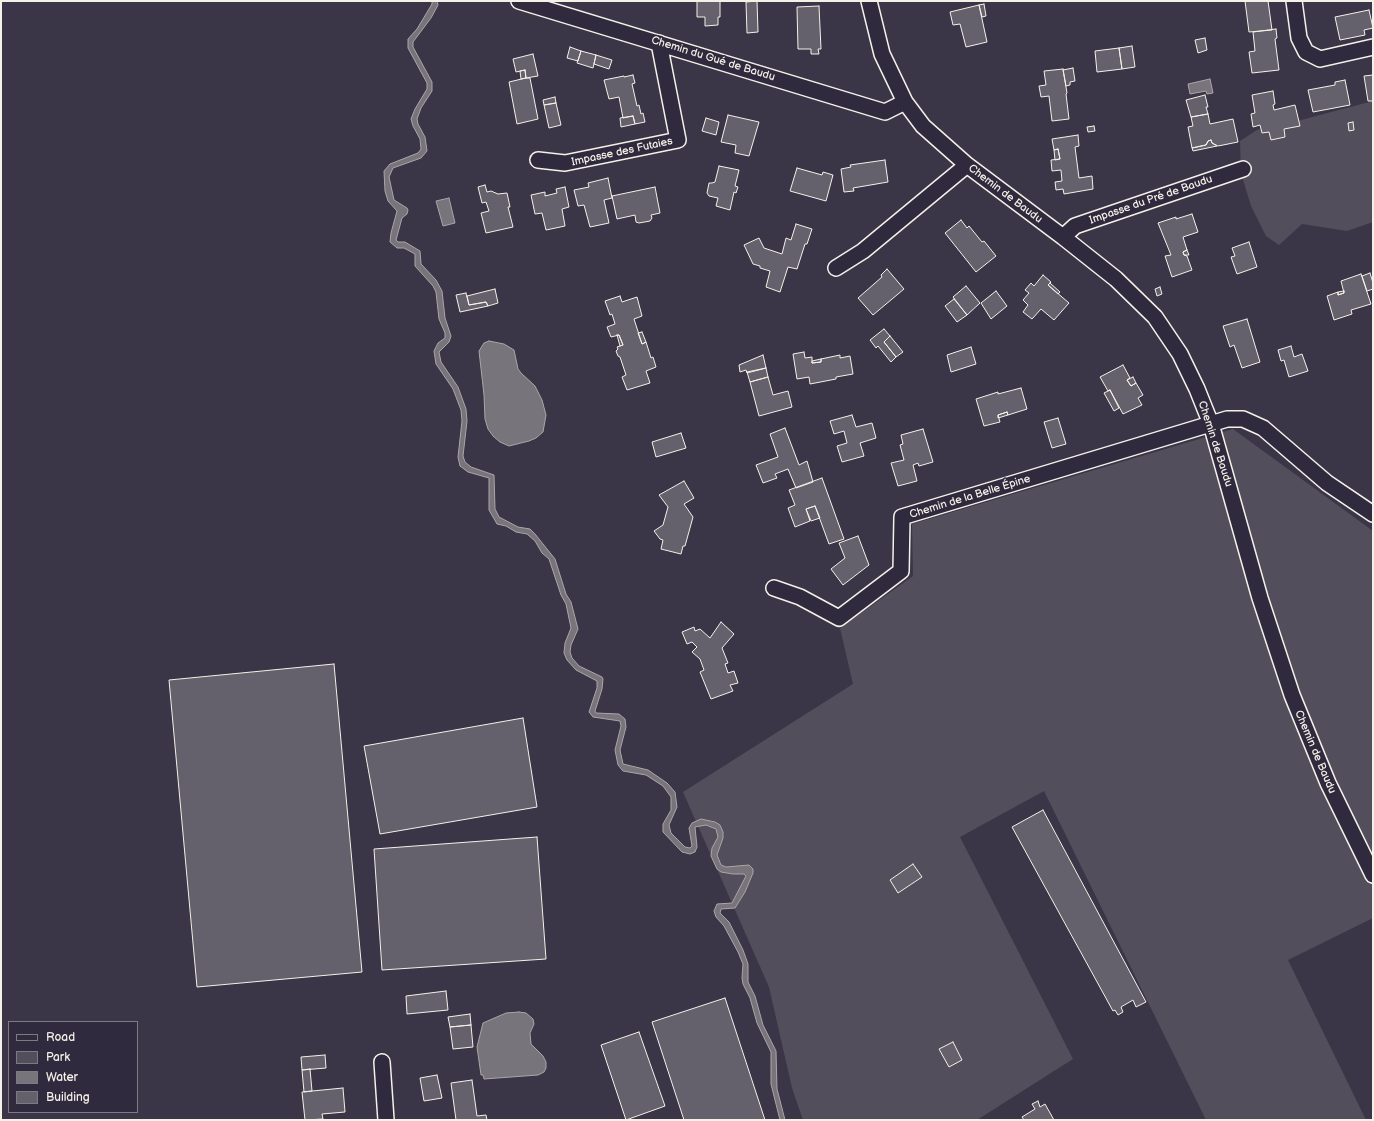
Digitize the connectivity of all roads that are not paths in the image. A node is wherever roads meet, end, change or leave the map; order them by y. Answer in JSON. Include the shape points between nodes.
{"nodes":[{"id":1,"x":519,"y":1,"type":"edge"},
{"id":2,"x":869,"y":1,"type":"edge"},
{"id":3,"x":1294,"y":1,"type":"edge"},
{"id":4,"x":659,"y":43,"type":"junction"},
{"id":5,"x":1373,"y":47,"type":"edge"},
{"id":6,"x":906,"y":102,"type":"junction"},
{"id":7,"x":538,"y":160,"type":"dead end"},
{"id":8,"x":967,"y":165,"type":"junction"},
{"id":9,"x":1243,"y":169,"type":"dead end"},
{"id":10,"x":1063,"y":237,"type":"junction"},
{"id":11,"x":836,"y":268,"type":"dead end"},
{"id":12,"x":1211,"y":424,"type":"junction"},
{"id":13,"x":1373,"y":514,"type":"edge"},
{"id":14,"x":774,"y":588,"type":"dead end"},
{"id":15,"x":1373,"y":875,"type":"edge"},
{"id":16,"x":382,"y":1062,"type":"dead end"},
{"id":17,"x":386,"y":1120,"type":"edge"}],
"edges":[{"from":1,"to":4,"type":"street","name":"Chemin du Gué de Baudu"},
{"from":2,"to":6,"type":"street","name":"Chemin de Baudu","via":[[882,54]]},
{"from":3,"to":5,"type":"street","via":[[1299,38],[1306,52],[1320,59]]},
{"from":4,"to":6,"type":"street","name":"Chemin du Gué de Baudu","via":[[885,112]]},
{"from":4,"to":7,"type":"street","name":"Impasse des Futaies","via":[[678,140],[565,163]]},
{"from":6,"to":8,"type":"street","name":"Chemin de Baudu","via":[[923,126]]},
{"from":8,"to":10,"type":"street","name":"Chemin de Baudu"},
{"from":8,"to":11,"type":"street","via":[[864,251]]},
{"from":9,"to":10,"type":"street","name":"Impasse du Pré de Baudu","via":[[1075,226]]},
{"from":10,"to":12,"type":"street","name":"Chemin de Baudu","via":[[1116,279],[1155,317],[1180,354]]},
{"from":12,"to":13,"type":"street","via":[[1227,419],[1243,419],[1263,428],[1327,483]]},
{"from":12,"to":14,"type":"street","name":"Chemin de la Belle Épine","via":[[902,517],[901,571],[839,618],[800,597]]},
{"from":12,"to":15,"type":"street","name":"Chemin de Baudu","via":[[1260,598],[1292,695],[1328,783]]},
{"from":16,"to":17,"type":"street"}]}
